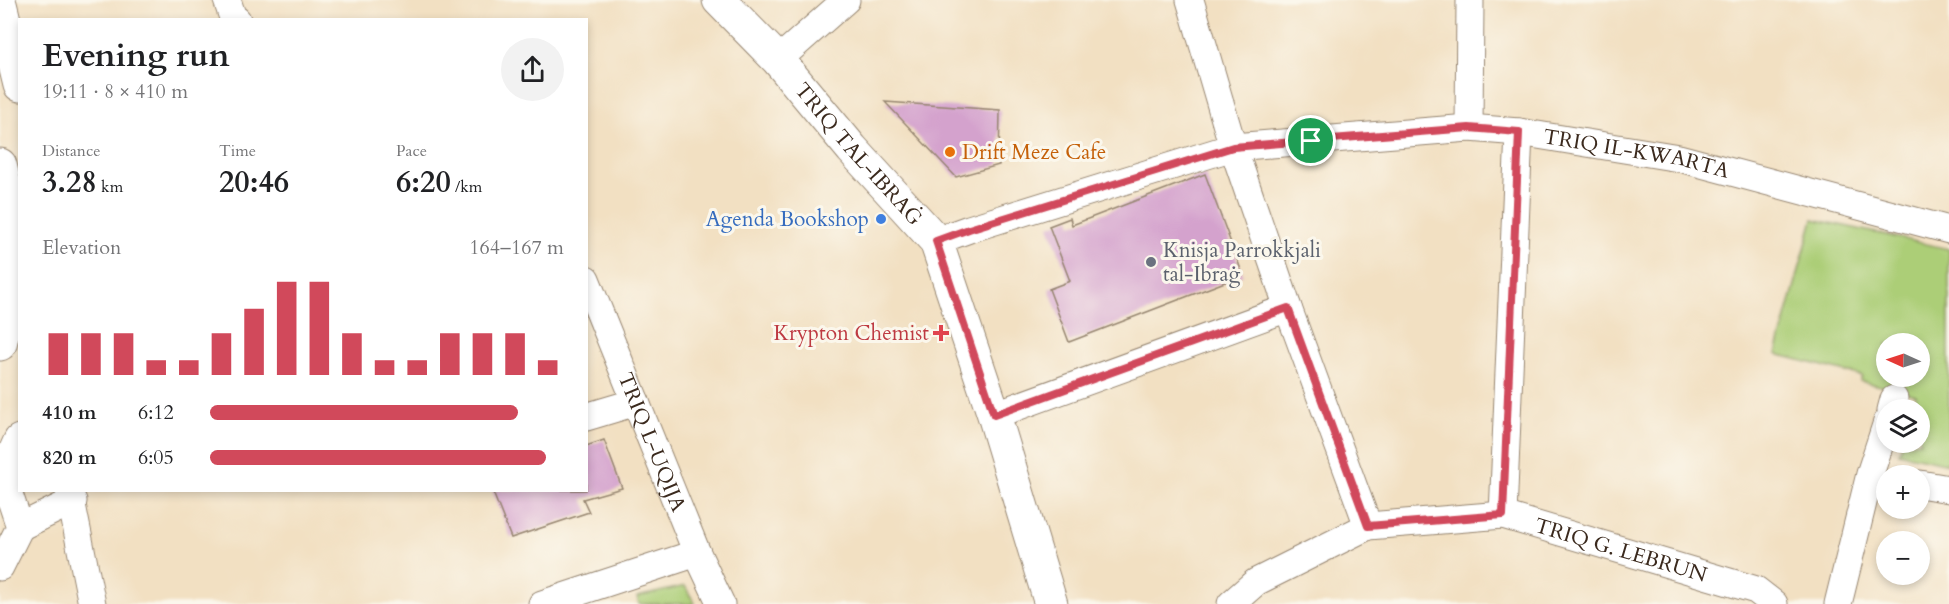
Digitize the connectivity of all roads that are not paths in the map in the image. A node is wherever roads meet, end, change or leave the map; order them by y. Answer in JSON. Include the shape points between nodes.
{"nodes":[{"id":1,"x":227,"y":0,"type":"edge"},
{"id":2,"x":719,"y":0,"type":"edge"},
{"id":3,"x":846,"y":0,"type":"edge"},
{"id":4,"x":1190,"y":0,"type":"edge"},
{"id":5,"x":1470,"y":0,"type":"edge"},
{"id":6,"x":0,"y":4,"type":"edge"},
{"id":7,"x":233,"y":18,"type":"edge"},
{"id":8,"x":778,"y":60,"type":"junction"},
{"id":9,"x":18,"y":77,"type":"edge"},
{"id":10,"x":1469,"y":128,"type":"junction"},
{"id":11,"x":1519,"y":132,"type":"junction"},
{"id":12,"x":1233,"y":147,"type":"junction"},
{"id":13,"x":0,"y":165,"type":"edge"},
{"id":14,"x":1949,"y":230,"type":"edge"},
{"id":15,"x":936,"y":241,"type":"junction"},
{"id":16,"x":588,"y":284,"type":"edge"},
{"id":17,"x":1288,"y":308,"type":"junction"},
{"id":18,"x":0,"y":344,"type":"edge"},
{"id":19,"x":636,"y":402,"type":"junction"},
{"id":20,"x":994,"y":415,"type":"junction"},
{"id":21,"x":588,"y":416,"type":"edge"},
{"id":22,"x":18,"y":446,"type":"edge"},
{"id":23,"x":2,"y":483,"type":"edge"},
{"id":24,"x":1876,"y":485,"type":"edge"},
{"id":25,"x":1930,"y":486,"type":"edge"},
{"id":26,"x":1949,"y":489,"type":"edge"},
{"id":27,"x":71,"y":496,"type":"edge"},
{"id":28,"x":1503,"y":515,"type":"junction"},
{"id":29,"x":1368,"y":526,"type":"junction"},
{"id":30,"x":20,"y":527,"type":"junction"},
{"id":31,"x":697,"y":553,"type":"junction"},
{"id":32,"x":0,"y":567,"type":"edge"},
{"id":33,"x":92,"y":604,"type":"edge"},
{"id":34,"x":542,"y":604,"type":"edge"},
{"id":35,"x":721,"y":604,"type":"edge"},
{"id":36,"x":1051,"y":604,"type":"edge"},
{"id":37,"x":1231,"y":604,"type":"edge"},
{"id":38,"x":1774,"y":604,"type":"edge"},
{"id":39,"x":1838,"y":604,"type":"edge"}],
"edges":[{"from":1,"to":7,"type":"street"},
{"from":2,"to":8,"type":"main road","name":"TRIQ TAL-IBRAĠ"},
{"from":3,"to":8,"type":"street"},
{"from":4,"to":12,"type":"street"},
{"from":5,"to":10,"type":"street"},
{"from":6,"to":9,"type":"main road"},
{"from":8,"to":15,"type":"main road","name":"TRIQ TAL-IBRAĠ","via":[[852,150]]},
{"from":10,"to":11,"type":"street","name":"TRIQ IL-KWARTA"},
{"from":10,"to":12,"type":"street","name":"TRIQ IL-KWARTA"},
{"from":11,"to":14,"type":"street","name":"TRIQ IL-KWARTA","via":[[1679,158]]},
{"from":11,"to":28,"type":"street"},
{"from":12,"to":15,"type":"street","name":"TRIQ IL-KWARTA"},
{"from":12,"to":17,"type":"street"},
{"from":13,"to":18,"type":"main road","via":[[6,190],[10,301]]},
{"from":15,"to":20,"type":"main road","name":"TRIQ TAL-IBRAĠ"},
{"from":16,"to":19,"type":"street","name":"TRIQ L-UQIJA"},
{"from":17,"to":20,"type":"street"},
{"from":17,"to":29,"type":"street"},
{"from":19,"to":21,"type":"street"},
{"from":19,"to":31,"type":"street","name":"TRIQ L-UQIJA"},
{"from":20,"to":36,"type":"main road","name":"TRIQ TAL-IBRAĠ"},
{"from":22,"to":23,"type":"main road"},
{"from":23,"to":30,"type":"street"},
{"from":24,"to":39,"type":"street"},
{"from":25,"to":26,"type":"street"},
{"from":27,"to":30,"type":"street"},
{"from":27,"to":33,"type":"street"},
{"from":28,"to":29,"type":"street","name":"TRIQ G. LEBRUN"},
{"from":28,"to":38,"type":"street","name":"TRIQ G. LEBRUN","via":[[1756,590]]},
{"from":29,"to":37,"type":"street","name":"TRIQ G. LEBRUN","via":[[1256,582]]},
{"from":30,"to":32,"type":"street"},
{"from":31,"to":34,"type":"street"},
{"from":31,"to":35,"type":"street","name":"TRIQ L-UQIJA"}]}
